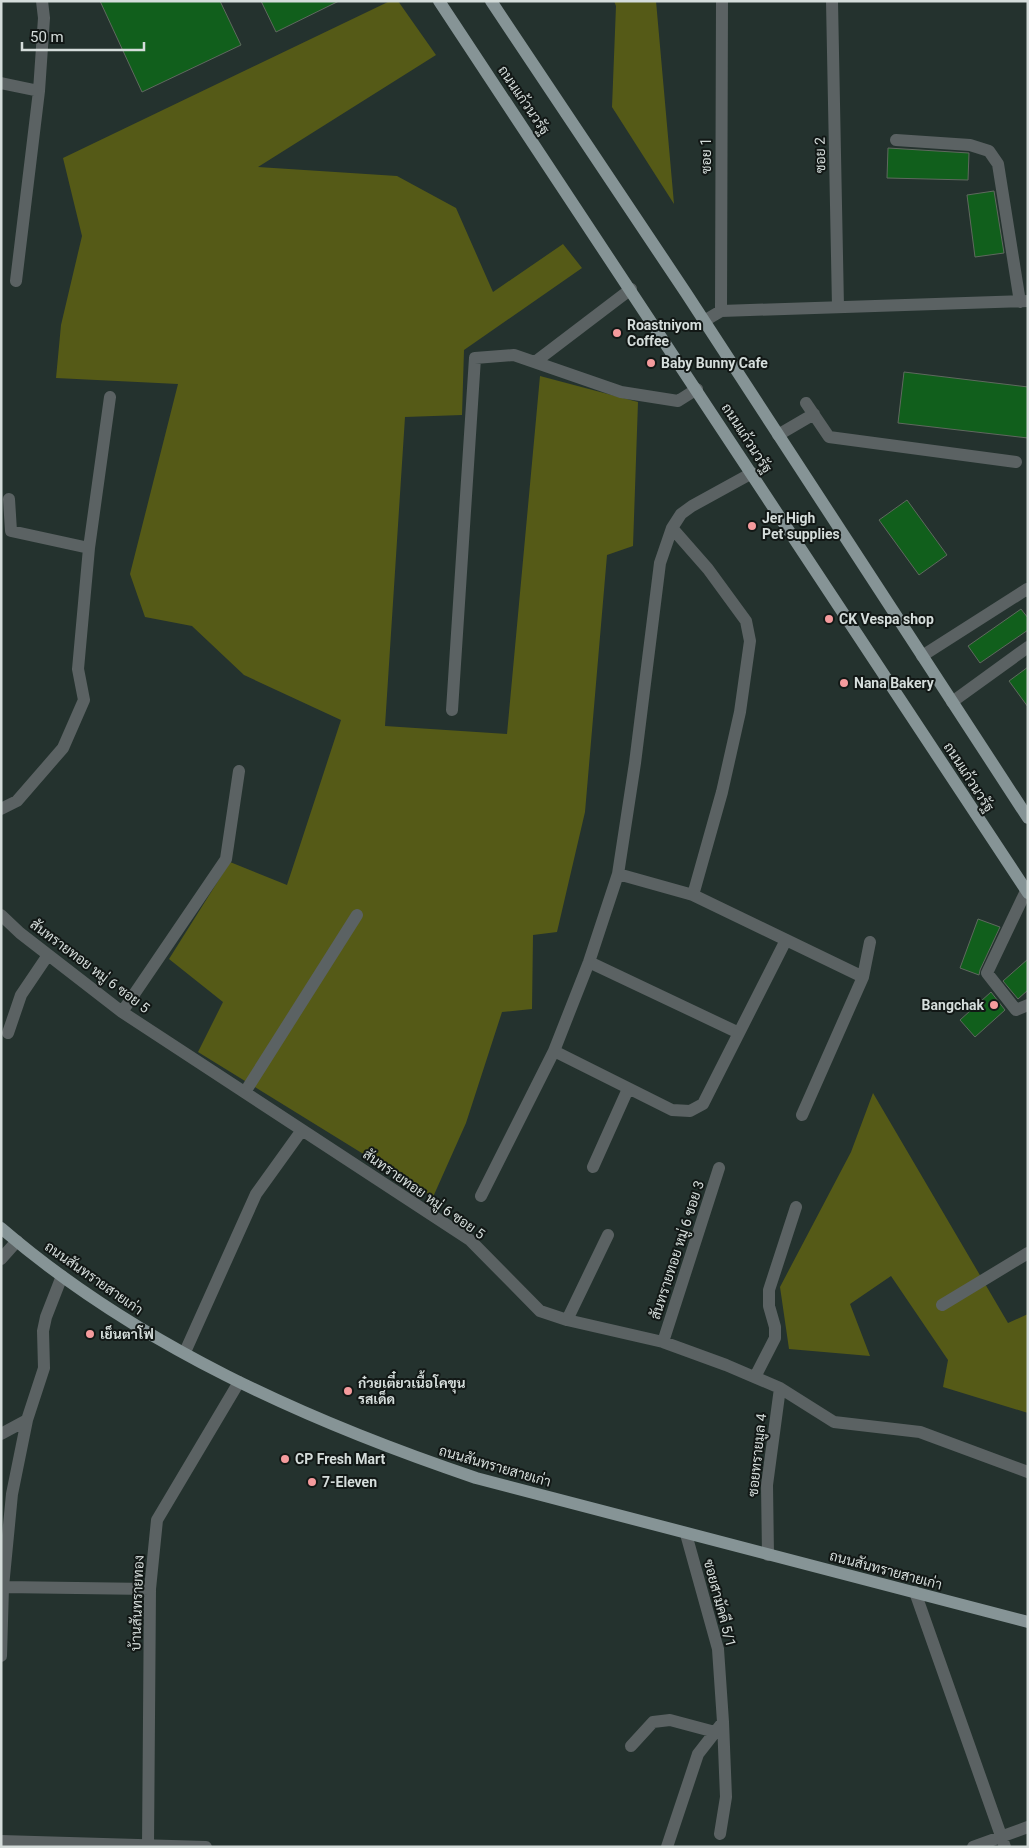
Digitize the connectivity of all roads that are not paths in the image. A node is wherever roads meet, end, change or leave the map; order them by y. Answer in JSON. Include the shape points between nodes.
{"nodes":[{"id":1,"x":42,"y":1,"type":"edge"},
{"id":2,"x":439,"y":1,"type":"edge"},
{"id":3,"x":491,"y":1,"type":"edge"},
{"id":4,"x":722,"y":1,"type":"edge"},
{"id":5,"x":832,"y":1,"type":"edge"},
{"id":6,"x":1,"y":82,"type":"edge"},
{"id":7,"x":39,"y":91,"type":"junction"},
{"id":8,"x":896,"y":140,"type":"dead end"},
{"id":9,"x":16,"y":281,"type":"dead end"},
{"id":10,"x":632,"y":289,"type":"junction"},
{"id":11,"x":1024,"y":301,"type":"edge"},
{"id":12,"x":838,"y":308,"type":"junction"},
{"id":13,"x":721,"y":311,"type":"junction"},
{"id":14,"x":704,"y":321,"type":"junction"},
{"id":15,"x":535,"y":362,"type":"junction"},
{"id":16,"x":697,"y":389,"type":"junction"},
{"id":17,"x":110,"y":398,"type":"dead end"},
{"id":18,"x":806,"y":403,"type":"dead end"},
{"id":19,"x":814,"y":414,"type":"junction"},
{"id":20,"x":778,"y":434,"type":"junction"},
{"id":21,"x":1016,"y":462,"type":"dead end"},
{"id":22,"x":752,"y":473,"type":"junction"},
{"id":23,"x":9,"y":499,"type":"dead end"},
{"id":24,"x":672,"y":528,"type":"junction"},
{"id":25,"x":89,"y":548,"type":"junction"},
{"id":26,"x":1028,"y":591,"type":"edge"},
{"id":27,"x":1028,"y":647,"type":"edge"},
{"id":28,"x":922,"y":656,"type":"junction"},
{"id":29,"x":952,"y":702,"type":"junction"},
{"id":30,"x":452,"y":710,"type":"dead end"},
{"id":31,"x":239,"y":771,"type":"dead end"},
{"id":32,"x":1,"y":809,"type":"edge"},
{"id":33,"x":1028,"y":818,"type":"edge"},
{"id":34,"x":618,"y":874,"type":"junction"},
{"id":35,"x":1027,"y":892,"type":"edge"},
{"id":36,"x":694,"y":895,"type":"junction"},
{"id":37,"x":1,"y":915,"type":"edge"},
{"id":38,"x":357,"y":915,"type":"dead end"},
{"id":39,"x":786,"y":940,"type":"junction"},
{"id":40,"x":870,"y":942,"type":"dead end"},
{"id":41,"x":48,"y":955,"type":"junction"},
{"id":42,"x":589,"y":962,"type":"junction"},
{"id":43,"x":863,"y":977,"type":"junction"},
{"id":44,"x":1028,"y":1006,"type":"edge"},
{"id":45,"x":122,"y":1012,"type":"junction"},
{"id":46,"x":8,"y":1033,"type":"dead end"},
{"id":47,"x":739,"y":1033,"type":"junction"},
{"id":48,"x":554,"y":1051,"type":"junction"},
{"id":49,"x":628,"y":1089,"type":"junction"},
{"id":50,"x":245,"y":1092,"type":"junction"},
{"id":51,"x":802,"y":1115,"type":"dead end"},
{"id":52,"x":302,"y":1130,"type":"junction"},
{"id":53,"x":593,"y":1167,"type":"dead end"},
{"id":54,"x":719,"y":1168,"type":"dead end"},
{"id":55,"x":481,"y":1196,"type":"dead end"},
{"id":56,"x":796,"y":1206,"type":"dead end"},
{"id":57,"x":1,"y":1228,"type":"edge"},
{"id":58,"x":608,"y":1236,"type":"dead end"},
{"id":59,"x":17,"y":1241,"type":"junction"},
{"id":60,"x":1028,"y":1253,"type":"edge"},
{"id":61,"x":1,"y":1258,"type":"edge"},
{"id":62,"x":62,"y":1276,"type":"junction"},
{"id":63,"x":942,"y":1305,"type":"dead end"},
{"id":64,"x":567,"y":1320,"type":"junction"},
{"id":65,"x":663,"y":1342,"type":"junction"},
{"id":66,"x":185,"y":1352,"type":"junction"},
{"id":67,"x":755,"y":1377,"type":"junction"},
{"id":68,"x":239,"y":1382,"type":"junction"},
{"id":69,"x":780,"y":1388,"type":"junction"},
{"id":70,"x":26,"y":1420,"type":"junction"},
{"id":71,"x":1,"y":1434,"type":"edge"},
{"id":72,"x":1028,"y":1472,"type":"edge"},
{"id":73,"x":686,"y":1534,"type":"junction"},
{"id":74,"x":768,"y":1554,"type":"junction"},
{"id":75,"x":3,"y":1587,"type":"junction"},
{"id":76,"x":150,"y":1589,"type":"junction"},
{"id":77,"x":915,"y":1592,"type":"junction"},
{"id":78,"x":1028,"y":1622,"type":"edge"},
{"id":79,"x":1,"y":1656,"type":"edge"},
{"id":80,"x":719,"y":1727,"type":"junction"},
{"id":81,"x":631,"y":1746,"type":"dead end"},
{"id":82,"x":1028,"y":1827,"type":"edge"},
{"id":83,"x":720,"y":1834,"type":"dead end"},
{"id":84,"x":1,"y":1841,"type":"edge"},
{"id":85,"x":1004,"y":1842,"type":"edge"},
{"id":86,"x":148,"y":1845,"type":"edge"},
{"id":87,"x":206,"y":1847,"type":"edge"},
{"id":88,"x":667,"y":1847,"type":"edge"},
{"id":89,"x":972,"y":1847,"type":"edge"}],
"edges":[{"from":1,"to":7,"type":"street","via":[[44,18]]},
{"from":2,"to":10,"type":"main road","name":"ถนนแก้วนวรัฐ"},
{"from":3,"to":14,"type":"main road","name":"ถนนแก้วนวรัฐ"},
{"from":4,"to":13,"type":"street","name":"ซอย 1"},
{"from":5,"to":12,"type":"street","name":"ซอย 2"},
{"from":6,"to":7,"type":"street"},
{"from":7,"to":9,"type":"street"},
{"from":8,"to":11,"type":"street","via":[[970,145],[989,151],[998,164]]},
{"from":10,"to":15,"type":"street"},
{"from":10,"to":16,"type":"main road","name":"ถนนแก้วนวรัฐ"},
{"from":11,"to":12,"type":"street"},
{"from":12,"to":13,"type":"street"},
{"from":13,"to":14,"type":"street"},
{"from":14,"to":20,"type":"main road","name":"ถนนแก้วนวรัฐ"},
{"from":15,"to":16,"type":"street","via":[[621,392],[678,402]]},
{"from":15,"to":30,"type":"street","via":[[514,355],[475,358]]},
{"from":16,"to":22,"type":"main road","name":"ถนนแก้วนวรัฐ"},
{"from":17,"to":25,"type":"street"},
{"from":18,"to":19,"type":"street"},
{"from":19,"to":20,"type":"street"},
{"from":19,"to":21,"type":"street","via":[[829,436]]},
{"from":20,"to":28,"type":"main road","name":"ถนนแก้วนวรัฐ"},
{"from":22,"to":24,"type":"street","via":[[692,506],[681,514]]},
{"from":22,"to":35,"type":"main road","name":"ถนนแก้วนวรัฐ"},
{"from":23,"to":25,"type":"street","via":[[11,531]]},
{"from":24,"to":34,"type":"street","via":[[660,563]]},
{"from":24,"to":36,"type":"street","via":[[708,569],[746,621],[750,641],[740,712]]},
{"from":25,"to":32,"type":"street","via":[[78,669],[84,700],[63,748],[17,801]]},
{"from":26,"to":28,"type":"street"},
{"from":27,"to":29,"type":"street"},
{"from":28,"to":29,"type":"main road","name":"ถนนแก้วนวรัฐ"},
{"from":29,"to":33,"type":"main road","name":"ถนนแก้วนวรัฐ"},
{"from":31,"to":45,"type":"street","via":[[226,858]]},
{"from":34,"to":36,"type":"street"},
{"from":34,"to":42,"type":"street"},
{"from":35,"to":44,"type":"street","via":[[987,973],[1016,1010]]},
{"from":36,"to":39,"type":"street"},
{"from":37,"to":41,"type":"street","name":"สันทรายทอย หมู่ 6 ซอย 5"},
{"from":38,"to":50,"type":"street"},
{"from":39,"to":43,"type":"street"},
{"from":39,"to":47,"type":"street"},
{"from":40,"to":43,"type":"street"},
{"from":41,"to":45,"type":"street","name":"สันทรายทอย หมู่ 6 ซอย 5"},
{"from":41,"to":46,"type":"street","via":[[21,996]]},
{"from":42,"to":47,"type":"street"},
{"from":42,"to":48,"type":"street"},
{"from":43,"to":51,"type":"street"},
{"from":45,"to":50,"type":"street","name":"สันทรายทอย หมู่ 6 ซอย 5"},
{"from":47,"to":49,"type":"street","via":[[703,1104],[690,1111],[672,1110]]},
{"from":48,"to":49,"type":"street"},
{"from":48,"to":55,"type":"street"},
{"from":49,"to":53,"type":"street"},
{"from":50,"to":52,"type":"street","name":"สันทรายทอย หมู่ 6 ซอย 5"},
{"from":52,"to":64,"type":"street","name":"สันทรายทอย หมู่ 6 ซอย 5","via":[[470,1240],[540,1311]]},
{"from":52,"to":66,"type":"street","via":[[256,1194]]},
{"from":54,"to":65,"type":"street","name":"สันทรายทอย หมู่ 6 ซอย 3"},
{"from":56,"to":67,"type":"street","via":[[769,1290],[775,1338]]},
{"from":57,"to":59,"type":"main road","name":"ถนนสันทรายสายเก่า"},
{"from":58,"to":64,"type":"street"},
{"from":59,"to":61,"type":"street"},
{"from":59,"to":62,"type":"main road","name":"ถนนสันทรายสายเก่า"},
{"from":60,"to":63,"type":"street"},
{"from":62,"to":66,"type":"main road","name":"ถนนสันทรายสายเก่า","via":[[130,1322]]},
{"from":62,"to":70,"type":"street","via":[[46,1317],[44,1368]]},
{"from":64,"to":65,"type":"street","name":"สันทรายทอย หมู่ 6 ซอย 5"},
{"from":65,"to":67,"type":"street","name":"สันทรายทอย หมู่ 6 ซอย 5"},
{"from":66,"to":68,"type":"main road","name":"ถนนสันทรายสายเก่า"},
{"from":67,"to":69,"type":"street","name":"สันทรายทอย หมู่ 6 ซอย 5"},
{"from":68,"to":73,"type":"main road","name":"ถนนสันทรายสายเก่า","via":[[419,1459],[476,1478]]},
{"from":68,"to":76,"type":"street","name":"บ้านสันทรายทอง","via":[[157,1520]]},
{"from":69,"to":72,"type":"street","name":"สันทรายทอย หมู่ 6 ซอย 5","via":[[834,1422],[920,1432]]},
{"from":69,"to":74,"type":"street","name":"ซอยทรายมูล 4","via":[[767,1485]]},
{"from":70,"to":71,"type":"street"},
{"from":70,"to":75,"type":"street","via":[[12,1494]]},
{"from":73,"to":74,"type":"main road","name":"ถนนสันทรายสายเก่า"},
{"from":73,"to":80,"type":"street","name":"ซอยสามัคคี 5/1","via":[[718,1649]]},
{"from":74,"to":77,"type":"main road","name":"ถนนสันทรายสายเก่า"},
{"from":75,"to":76,"type":"street"},
{"from":75,"to":79,"type":"street"},
{"from":76,"to":86,"type":"street","name":"บ้านสันทรายทอง"},
{"from":77,"to":78,"type":"main road","name":"ถนนสันทรายสายเก่า"},
{"from":77,"to":85,"type":"street"},
{"from":80,"to":81,"type":"street","via":[[670,1720],[653,1722]]},
{"from":80,"to":83,"type":"street","name":"ซอยสามัคคี 5/1","via":[[726,1798]]},
{"from":80,"to":88,"type":"street","via":[[698,1754]]},
{"from":82,"to":85,"type":"street"},
{"from":84,"to":86,"type":"street"},
{"from":85,"to":89,"type":"street"},
{"from":86,"to":87,"type":"street"}]}
